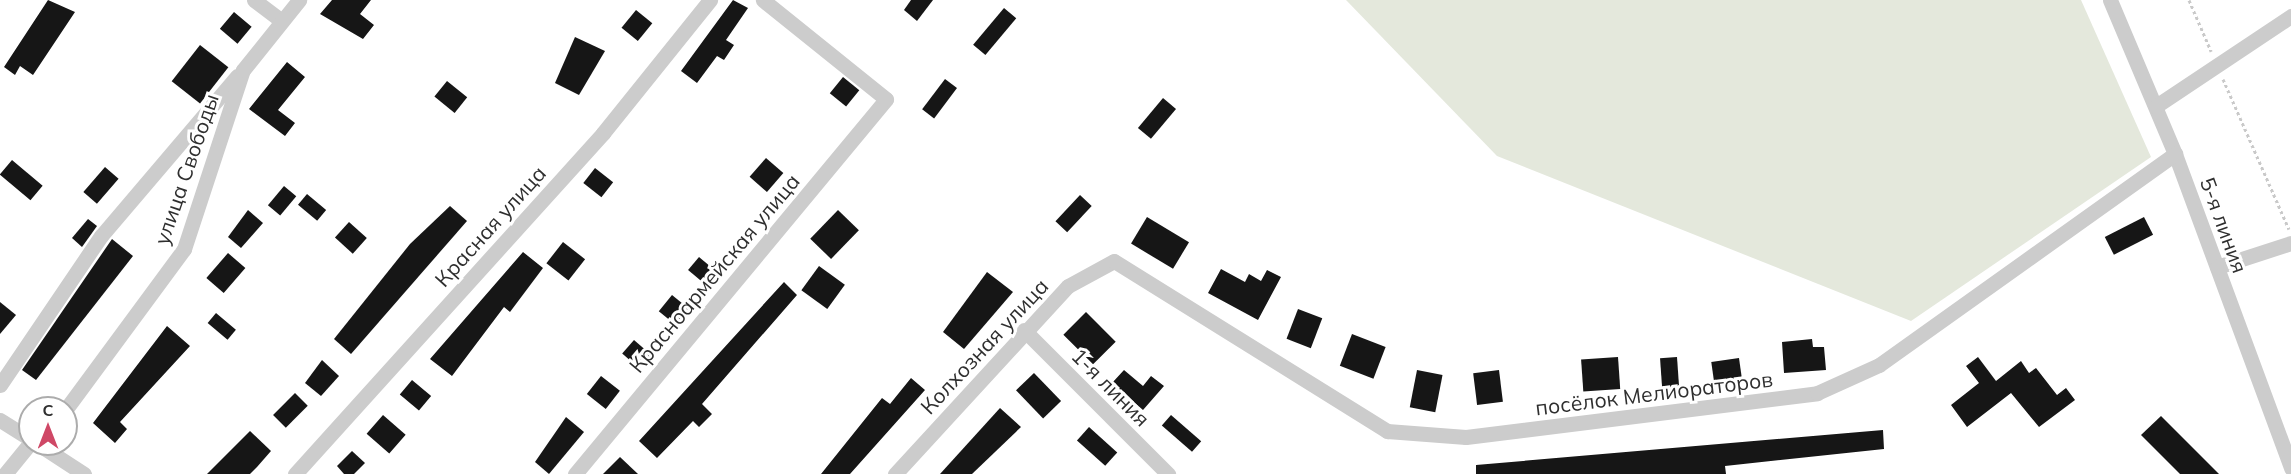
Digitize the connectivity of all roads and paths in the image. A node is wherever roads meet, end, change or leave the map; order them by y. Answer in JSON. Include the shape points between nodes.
{"nodes":[{"id":1,"x":254,"y":0,"type":"edge"},
{"id":2,"x":299,"y":0,"type":"edge"},
{"id":3,"x":710,"y":0,"type":"edge"},
{"id":4,"x":763,"y":0,"type":"edge"},
{"id":5,"x":2110,"y":0,"type":"edge"},
{"id":6,"x":2190,"y":0,"type":"edge"},
{"id":7,"x":2291,"y":16,"type":"edge"},
{"id":8,"x":281,"y":20,"type":"junction"},
{"id":9,"x":2217,"y":65,"type":"junction"},
{"id":10,"x":243,"y":70,"type":"junction"},
{"id":11,"x":2156,"y":106,"type":"junction"},
{"id":12,"x":2175,"y":154,"type":"junction"},
{"id":13,"x":2291,"y":234,"type":"edge"},
{"id":14,"x":2291,"y":243,"type":"edge"},
{"id":15,"x":1114,"y":261,"type":"joint"},
{"id":16,"x":2217,"y":267,"type":"junction"},
{"id":17,"x":1024,"y":330,"type":"junction"},
{"id":18,"x":0,"y":385,"type":"edge"},
{"id":19,"x":76,"y":396,"type":"edge"},
{"id":20,"x":0,"y":420,"type":"edge"},
{"id":21,"x":18,"y":433,"type":"edge"},
{"id":22,"x":19,"y":456,"type":"edge"},
{"id":23,"x":56,"y":456,"type":"edge"},
{"id":24,"x":2291,"y":468,"type":"edge"},
{"id":25,"x":5,"y":474,"type":"edge"},
{"id":26,"x":84,"y":474,"type":"edge"},
{"id":27,"x":295,"y":474,"type":"edge"},
{"id":28,"x":575,"y":474,"type":"edge"},
{"id":29,"x":894,"y":474,"type":"edge"},
{"id":30,"x":1168,"y":474,"type":"edge"}],
"edges":[{"from":1,"to":8,"type":"street"},
{"from":2,"to":8,"type":"street","name":"улица Свободы"},
{"from":3,"to":27,"type":"street","name":"Красная улица","via":[[603,133]]},
{"from":4,"to":28,"type":"street","name":"Красноармейская улица","via":[[886,99]]},
{"from":5,"to":11,"type":"street","name":"5-я линия"},
{"from":6,"to":9,"type":"path"},
{"from":7,"to":9,"type":"street"},
{"from":8,"to":10,"type":"street","name":"улица Свободы"},
{"from":9,"to":11,"type":"street"},
{"from":9,"to":13,"type":"path"},
{"from":10,"to":18,"type":"street","via":[[101,236]]},
{"from":10,"to":19,"type":"street","name":"улица Свободы","via":[[184,249]]},
{"from":11,"to":12,"type":"street","name":"5-я линия"},
{"from":12,"to":15,"type":"street","name":"посёлок Мелиораторов","via":[[1879,365],[1817,393],[1467,437],[1387,431]]},
{"from":12,"to":16,"type":"street","name":"5-я линия"},
{"from":14,"to":16,"type":"street"},
{"from":15,"to":17,"type":"street","name":"Колхозная улица","via":[[1068,286]]},
{"from":16,"to":24,"type":"street","name":"5-я линия"},
{"from":17,"to":29,"type":"street","name":"Колхозная улица"},
{"from":17,"to":30,"type":"street","name":"1-я линия"},
{"from":20,"to":21,"type":"street"},
{"from":22,"to":25,"type":"street"},
{"from":23,"to":26,"type":"street"}]}
